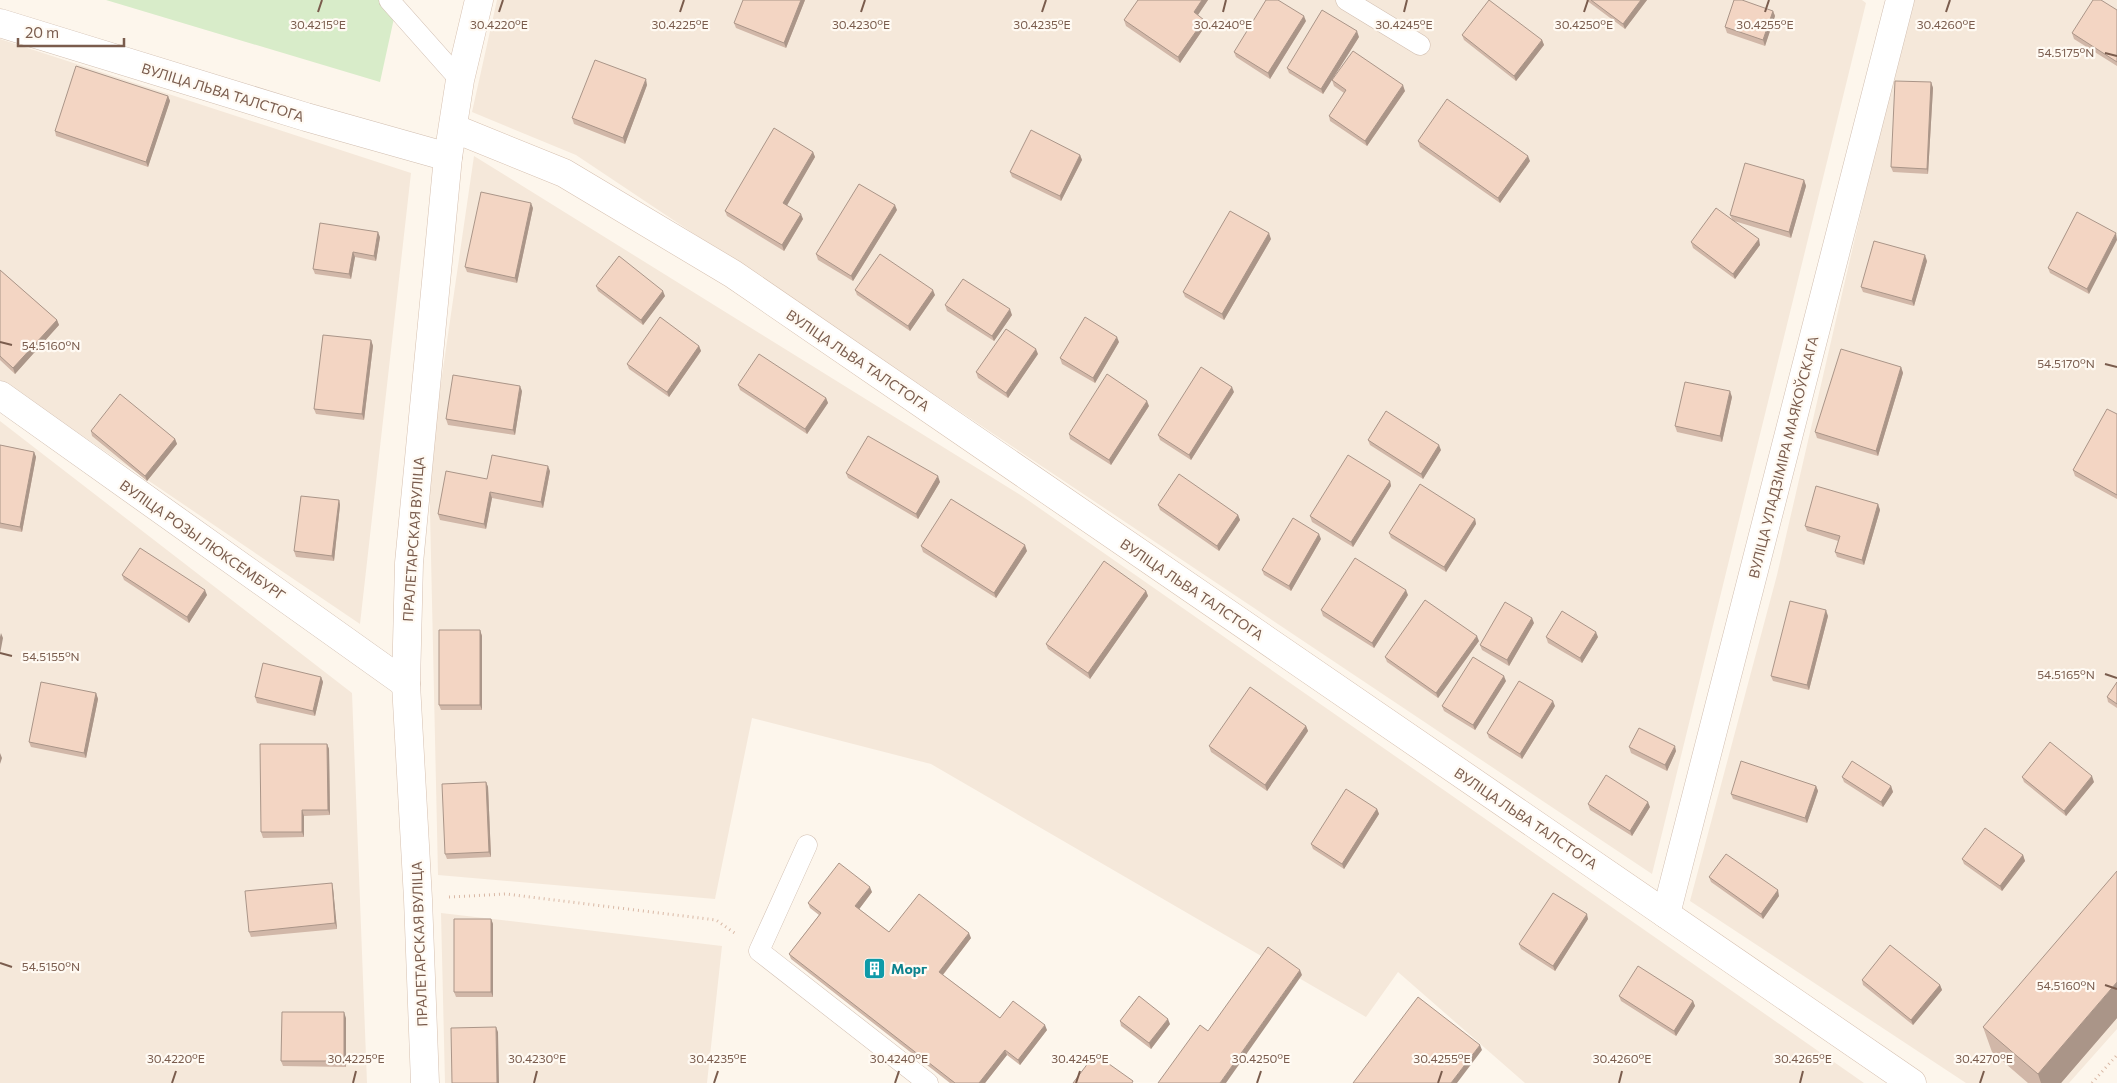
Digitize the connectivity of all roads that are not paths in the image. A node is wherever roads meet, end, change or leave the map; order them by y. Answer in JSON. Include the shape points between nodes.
{"nodes":[{"id":1,"x":389,"y":0,"type":"edge"},
{"id":2,"x":479,"y":0,"type":"edge"},
{"id":3,"x":1346,"y":0,"type":"edge"},
{"id":4,"x":1898,"y":1,"type":"edge"},
{"id":5,"x":0,"y":23,"type":"edge"},
{"id":6,"x":1420,"y":45,"type":"dead end"},
{"id":7,"x":460,"y":80,"type":"junction"},
{"id":8,"x":453,"y":128,"type":"junction"},
{"id":9,"x":448,"y":157,"type":"junction"},
{"id":10,"x":0,"y":395,"type":"edge"},
{"id":11,"x":406,"y":684,"type":"junction"},
{"id":12,"x":807,"y":845,"type":"dead end"},
{"id":13,"x":1666,"y":914,"type":"junction"},
{"id":14,"x":425,"y":1083,"type":"edge"},
{"id":15,"x":928,"y":1083,"type":"edge"},
{"id":16,"x":1912,"y":1083,"type":"edge"}],
"edges":[{"from":1,"to":7,"type":"lane"},
{"from":2,"to":7,"type":"street","name":"ПРАЛЕТАРСКАЯ ВУЛІЦА"},
{"from":3,"to":6,"type":"lane"},
{"from":4,"to":13,"type":"street","name":"ВУЛІЦА УЛАДЗІМІРА МАЯКОЎСКАГА"},
{"from":5,"to":9,"type":"street","name":"ВУЛІЦА ЛЬВА ТАЛСТОГА","via":[[306,118]]},
{"from":7,"to":8,"type":"street","name":"ПРАЛЕТАРСКАЯ ВУЛІЦА"},
{"from":8,"to":9,"type":"street","name":"ПРАЛЕТАРСКАЯ ВУЛІЦА"},
{"from":8,"to":13,"type":"street","name":"ВУЛІЦА ЛЬВА ТАЛСТОГА","via":[[564,174],[733,274]]},
{"from":9,"to":11,"type":"street","name":"ПРАЛЕТАРСКАЯ ВУЛІЦА","via":[[409,562]]},
{"from":10,"to":11,"type":"street","name":"ВУЛІЦА РОЗЫ ЛЮКСЕМБУРГ"},
{"from":11,"to":14,"type":"street","name":"ПРАЛЕТАРСКАЯ ВУЛІЦА"},
{"from":12,"to":15,"type":"lane","via":[[759,951]]},
{"from":13,"to":16,"type":"street","name":"ВУЛІЦА ЛЬВА ТАЛСТОГА"}]}
